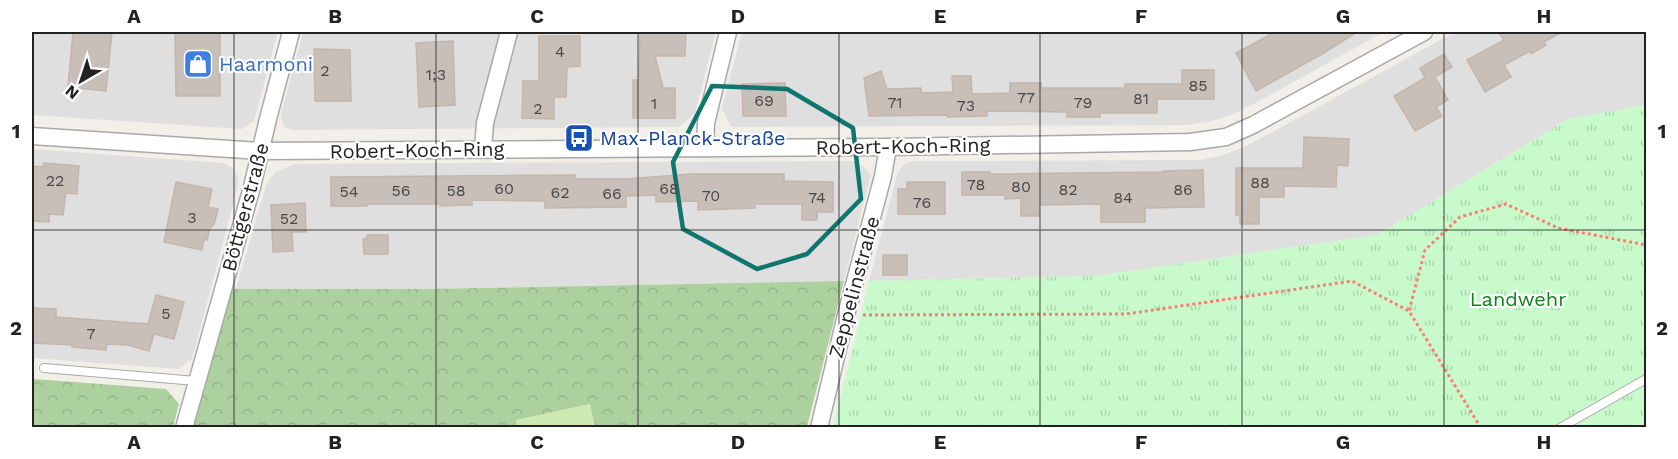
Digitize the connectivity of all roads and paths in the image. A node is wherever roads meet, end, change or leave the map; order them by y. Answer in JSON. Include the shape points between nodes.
{"nodes":[{"id":1,"x":291,"y":32,"type":"edge"},
{"id":2,"x":509,"y":32,"type":"edge"},
{"id":3,"x":728,"y":32,"type":"edge"},
{"id":4,"x":1424,"y":32,"type":"edge"},
{"id":5,"x":32,"y":136,"type":"edge"},
{"id":6,"x":888,"y":147,"type":"junction"},
{"id":7,"x":705,"y":148,"type":"junction"},
{"id":8,"x":483,"y":149,"type":"junction"},
{"id":9,"x":260,"y":151,"type":"junction"},
{"id":10,"x":1647,"y":245,"type":"edge"},
{"id":11,"x":1409,"y":311,"type":"junction"},
{"id":12,"x":846,"y":315,"type":"junction"},
{"id":13,"x":44,"y":369,"type":"dead end"},
{"id":14,"x":1647,"y":379,"type":"edge"},
{"id":15,"x":196,"y":381,"type":"junction"},
{"id":16,"x":184,"y":428,"type":"edge"},
{"id":17,"x":819,"y":428,"type":"edge"},
{"id":18,"x":1481,"y":428,"type":"edge"},
{"id":19,"x":1560,"y":428,"type":"edge"}],
"edges":[{"from":1,"to":9,"type":"street","name":"Böttgerstraße"},
{"from":2,"to":8,"type":"street","via":[[485,123]]},
{"from":3,"to":7,"type":"street","via":[[706,123]]},
{"from":4,"to":6,"type":"street","name":"Robert-Koch-Ring","via":[[1226,137],[1190,142]]},
{"from":5,"to":9,"type":"street","name":"Robert-Koch-Ring"},
{"from":6,"to":7,"type":"street","name":"Robert-Koch-Ring"},
{"from":6,"to":12,"type":"street","name":"Zeppelinstraße","via":[[884,176]]},
{"from":7,"to":8,"type":"street","name":"Robert-Koch-Ring"},
{"from":8,"to":9,"type":"street","name":"Robert-Koch-Ring"},
{"from":9,"to":15,"type":"street","name":"Böttgerstraße"},
{"from":10,"to":11,"type":"path","via":[[1558,228],[1506,204],[1460,217],[1425,250]]},
{"from":11,"to":12,"type":"path","via":[[1352,281],[1126,314]]},
{"from":11,"to":18,"type":"path"},
{"from":12,"to":17,"type":"street","name":"Zeppelinstraße"},
{"from":13,"to":15,"type":"lane"},
{"from":14,"to":19,"type":"lane"},
{"from":15,"to":16,"type":"street","name":"Böttgerstraße"}]}
